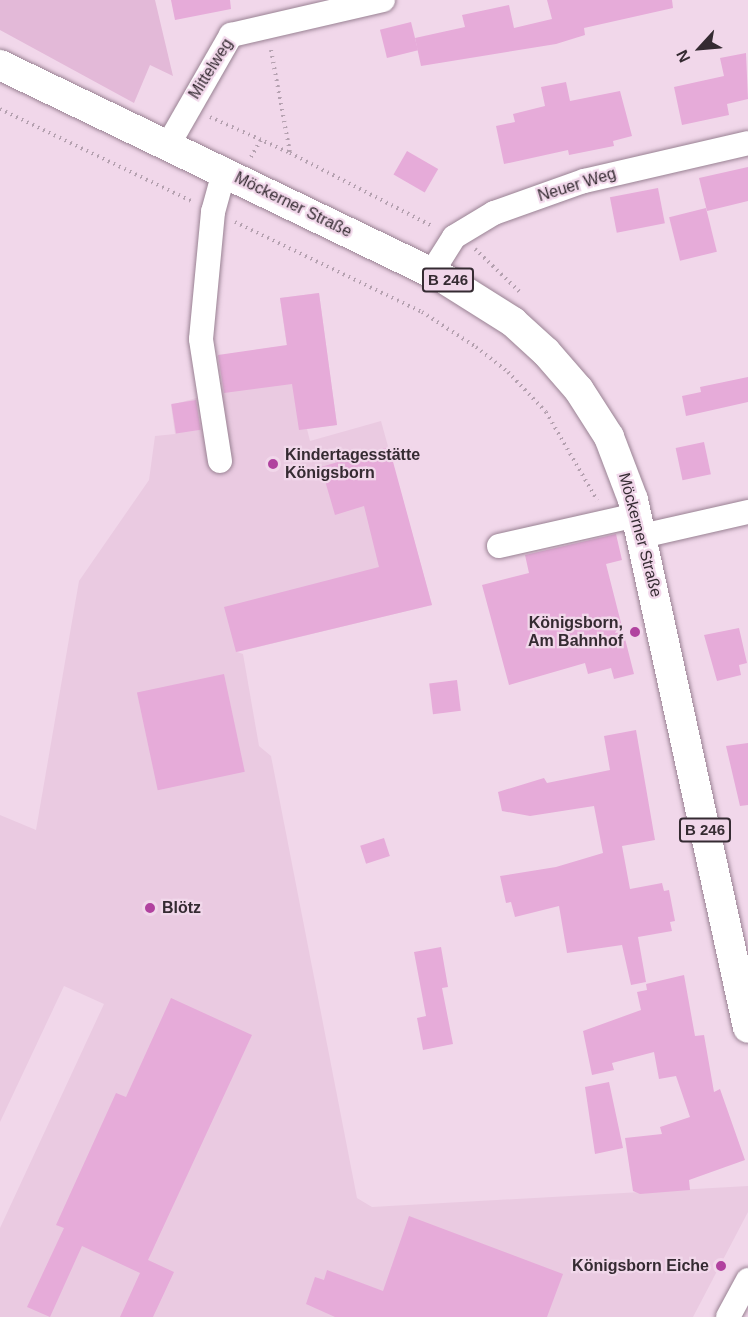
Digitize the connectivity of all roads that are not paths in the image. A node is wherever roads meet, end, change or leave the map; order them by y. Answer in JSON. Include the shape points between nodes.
{"nodes":[{"id":1,"x":383,"y":0,"type":"edge"},
{"id":2,"x":0,"y":65,"type":"edge"},
{"id":3,"x":748,"y":143,"type":"edge"},
{"id":4,"x":168,"y":144,"type":"junction"},
{"id":5,"x":224,"y":172,"type":"junction"},
{"id":6,"x":432,"y":272,"type":"junction"},
{"id":7,"x":220,"y":461,"type":"dead end"},
{"id":8,"x":748,"y":512,"type":"edge"},
{"id":9,"x":640,"y":526,"type":"junction"},
{"id":10,"x":499,"y":546,"type":"dead end"},
{"id":11,"x":748,"y":1028,"type":"edge"},
{"id":12,"x":748,"y":1280,"type":"edge"},
{"id":13,"x":735,"y":1312,"type":"edge"}],
"edges":[{"from":1,"to":4,"type":"street","name":"Mittelweg","via":[[229,37]]},
{"from":2,"to":4,"type":"main road","name":"Möckerner Straße","number":"B 246"},
{"from":3,"to":6,"type":"street","name":"Neuer Weg","via":[[562,188],[494,213],[454,237]]},
{"from":4,"to":5,"type":"main road","name":"Möckerner Straße","number":"B 246"},
{"from":5,"to":6,"type":"main road","name":"Möckerner Straße","number":"B 246"},
{"from":5,"to":7,"type":"street","via":[[213,212],[201,339]]},
{"from":6,"to":9,"type":"main road","name":"Möckerner Straße","number":"B 246","via":[[498,310],[563,370],[609,437]]},
{"from":8,"to":9,"type":"street"},
{"from":9,"to":10,"type":"street","via":[[606,520]]},
{"from":9,"to":11,"type":"main road","name":"Möckerner Straße","number":"B 246"},
{"from":12,"to":13,"type":"street"}]}
